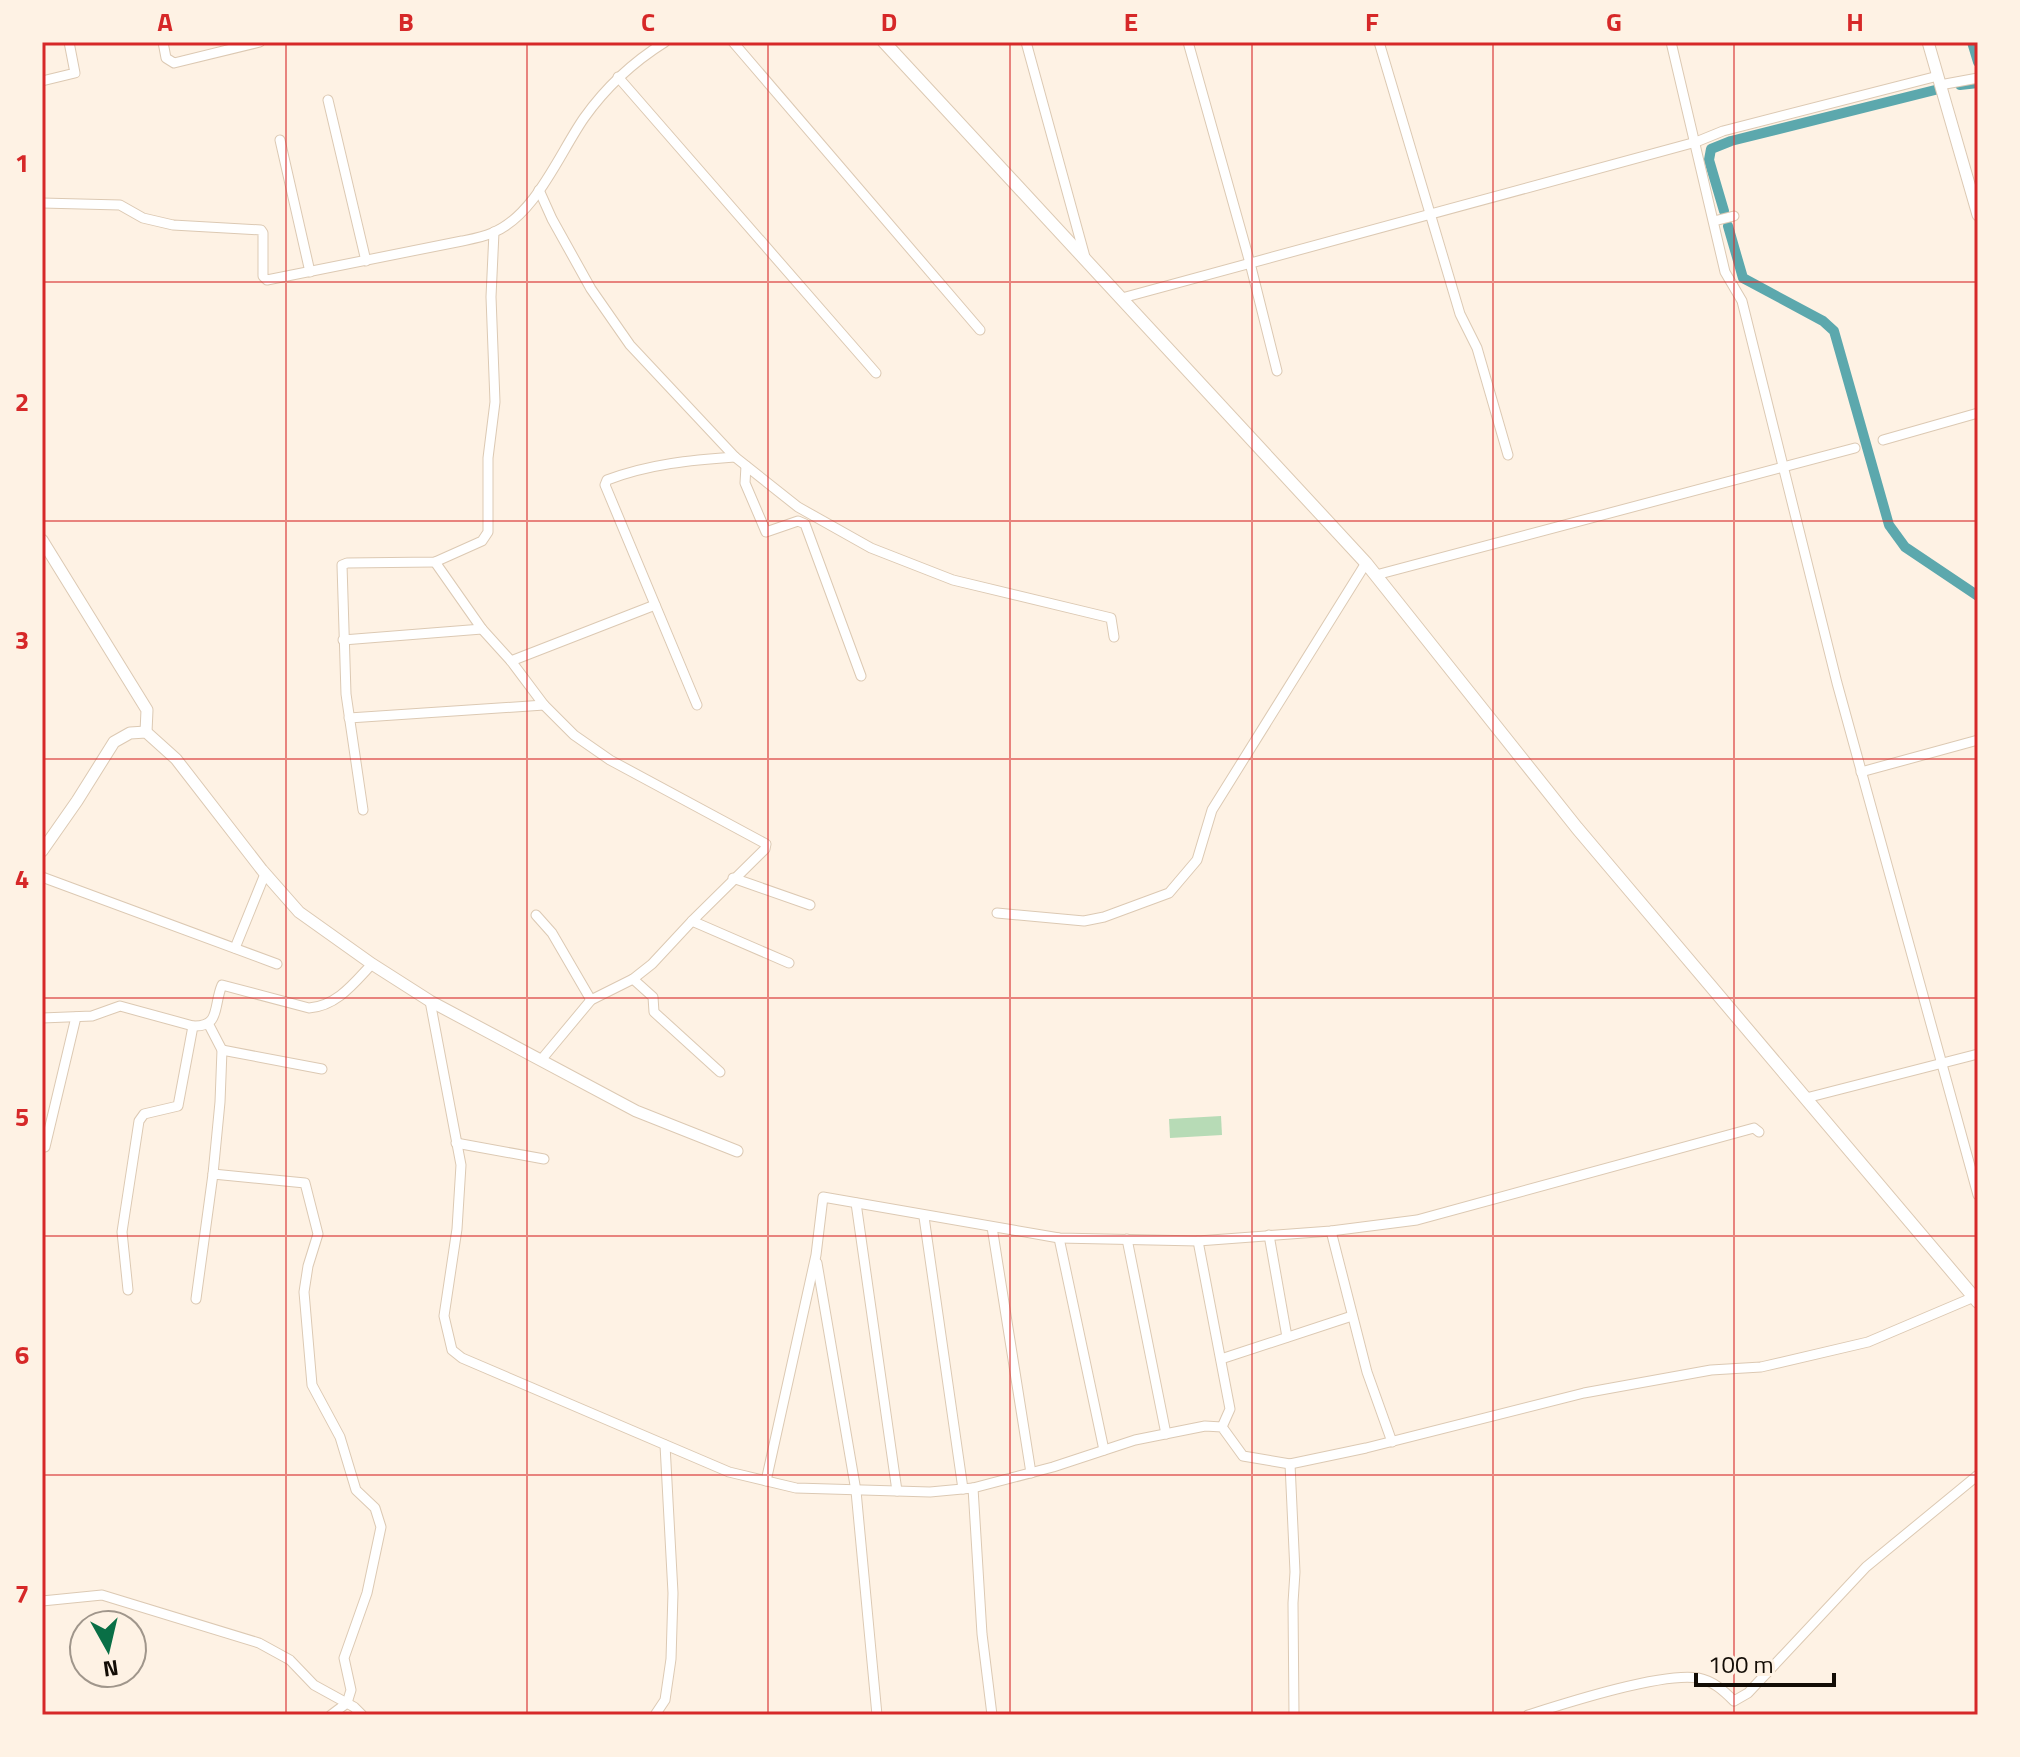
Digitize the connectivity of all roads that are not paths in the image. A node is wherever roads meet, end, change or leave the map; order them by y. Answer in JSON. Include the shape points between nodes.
{"nodes":[{"id":1,"x":69,"y":42,"type":"edge"},
{"id":2,"x":163,"y":42,"type":"edge"},
{"id":3,"x":260,"y":42,"type":"edge"},
{"id":4,"x":665,"y":42,"type":"edge"},
{"id":5,"x":733,"y":42,"type":"edge"},
{"id":6,"x":884,"y":42,"type":"edge"},
{"id":7,"x":1026,"y":42,"type":"edge"},
{"id":8,"x":1188,"y":42,"type":"edge"},
{"id":9,"x":1379,"y":42,"type":"edge"},
{"id":10,"x":1671,"y":42,"type":"edge"},
{"id":11,"x":1928,"y":42,"type":"edge"},
{"id":12,"x":618,"y":77,"type":"junction"},
{"id":13,"x":1978,"y":78,"type":"edge"},
{"id":14,"x":42,"y":81,"type":"edge"},
{"id":15,"x":1939,"y":81,"type":"junction"},
{"id":16,"x":328,"y":100,"type":"dead end"},
{"id":17,"x":280,"y":140,"type":"dead end"},
{"id":18,"x":1696,"y":142,"type":"junction"},
{"id":19,"x":539,"y":190,"type":"junction"},
{"id":20,"x":42,"y":203,"type":"edge"},
{"id":21,"x":1430,"y":215,"type":"junction"},
{"id":22,"x":1978,"y":215,"type":"edge"},
{"id":23,"x":1734,"y":216,"type":"dead end"},
{"id":24,"x":1714,"y":221,"type":"junction"},
{"id":25,"x":494,"y":232,"type":"junction"},
{"id":26,"x":1085,"y":257,"type":"junction"},
{"id":27,"x":366,"y":261,"type":"junction"},
{"id":28,"x":1250,"y":263,"type":"junction"},
{"id":29,"x":310,"y":272,"type":"junction"},
{"id":30,"x":1122,"y":298,"type":"junction"},
{"id":31,"x":980,"y":330,"type":"dead end"},
{"id":32,"x":1277,"y":371,"type":"dead end"},
{"id":33,"x":876,"y":373,"type":"dead end"},
{"id":34,"x":1978,"y":413,"type":"edge"},
{"id":35,"x":1883,"y":440,"type":"dead end"},
{"id":36,"x":1855,"y":448,"type":"dead end"},
{"id":37,"x":1508,"y":455,"type":"dead end"},
{"id":38,"x":735,"y":457,"type":"junction"},
{"id":39,"x":746,"y":466,"type":"junction"},
{"id":40,"x":1783,"y":467,"type":"junction"},
{"id":41,"x":42,"y":540,"type":"edge"},
{"id":42,"x":435,"y":562,"type":"junction"},
{"id":43,"x":1366,"y":563,"type":"junction"},
{"id":44,"x":1376,"y":575,"type":"junction"},
{"id":45,"x":655,"y":605,"type":"junction"},
{"id":46,"x":482,"y":629,"type":"junction"},
{"id":47,"x":1114,"y":637,"type":"dead end"},
{"id":48,"x":343,"y":640,"type":"junction"},
{"id":49,"x":511,"y":661,"type":"junction"},
{"id":50,"x":861,"y":676,"type":"dead end"},
{"id":51,"x":544,"y":705,"type":"junction"},
{"id":52,"x":697,"y":705,"type":"dead end"},
{"id":53,"x":349,"y":718,"type":"junction"},
{"id":54,"x":146,"y":732,"type":"junction"},
{"id":55,"x":1978,"y":740,"type":"edge"},
{"id":56,"x":1861,"y":772,"type":"junction"},
{"id":57,"x":363,"y":810,"type":"dead end"},
{"id":58,"x":42,"y":851,"type":"edge"},
{"id":59,"x":265,"y":874,"type":"junction"},
{"id":60,"x":42,"y":877,"type":"edge"},
{"id":61,"x":733,"y":878,"type":"junction"},
{"id":62,"x":810,"y":905,"type":"dead end"},
{"id":63,"x":997,"y":913,"type":"dead end"},
{"id":64,"x":536,"y":915,"type":"dead end"},
{"id":65,"x":692,"y":921,"type":"junction"},
{"id":66,"x":235,"y":948,"type":"junction"},
{"id":67,"x":789,"y":963,"type":"dead end"},
{"id":68,"x":277,"y":964,"type":"dead end"},
{"id":69,"x":372,"y":964,"type":"junction"},
{"id":70,"x":633,"y":979,"type":"junction"},
{"id":71,"x":591,"y":1000,"type":"junction"},
{"id":72,"x":430,"y":1001,"type":"junction"},
{"id":73,"x":76,"y":1017,"type":"junction"},
{"id":74,"x":42,"y":1018,"type":"edge"},
{"id":75,"x":209,"y":1025,"type":"junction"},
{"id":76,"x":193,"y":1026,"type":"junction"},
{"id":77,"x":222,"y":1050,"type":"junction"},
{"id":78,"x":1978,"y":1054,"type":"edge"},
{"id":79,"x":541,"y":1060,"type":"junction"},
{"id":80,"x":1940,"y":1064,"type":"junction"},
{"id":81,"x":322,"y":1069,"type":"dead end"},
{"id":82,"x":720,"y":1072,"type":"dead end"},
{"id":83,"x":1806,"y":1098,"type":"junction"},
{"id":84,"x":1759,"y":1132,"type":"dead end"},
{"id":85,"x":456,"y":1143,"type":"junction"},
{"id":86,"x":45,"y":1147,"type":"dead end"},
{"id":87,"x":737,"y":1151,"type":"dead end"},
{"id":88,"x":544,"y":1159,"type":"dead end"},
{"id":89,"x":213,"y":1174,"type":"junction"},
{"id":90,"x":1977,"y":1191,"type":"edge"},
{"id":91,"x":856,"y":1203,"type":"junction"},
{"id":92,"x":924,"y":1217,"type":"junction"},
{"id":93,"x":992,"y":1227,"type":"junction"},
{"id":94,"x":1331,"y":1231,"type":"junction"},
{"id":95,"x":1269,"y":1235,"type":"junction"},
{"id":96,"x":1059,"y":1238,"type":"junction"},
{"id":97,"x":1127,"y":1239,"type":"junction"},
{"id":98,"x":1198,"y":1241,"type":"junction"},
{"id":99,"x":816,"y":1255,"type":"junction"},
{"id":100,"x":128,"y":1290,"type":"dead end"},
{"id":101,"x":196,"y":1299,"type":"dead end"},
{"id":102,"x":1976,"y":1299,"type":"edge"},
{"id":103,"x":1352,"y":1316,"type":"junction"},
{"id":104,"x":1287,"y":1337,"type":"junction"},
{"id":105,"x":1221,"y":1359,"type":"junction"},
{"id":106,"x":1222,"y":1427,"type":"junction"},
{"id":107,"x":1166,"y":1434,"type":"junction"},
{"id":108,"x":1392,"y":1442,"type":"junction"},
{"id":109,"x":665,"y":1445,"type":"junction"},
{"id":110,"x":1104,"y":1450,"type":"junction"},
{"id":111,"x":1290,"y":1464,"type":"junction"},
{"id":112,"x":1031,"y":1473,"type":"junction"},
{"id":113,"x":1978,"y":1475,"type":"edge"},
{"id":114,"x":766,"y":1481,"type":"junction"},
{"id":115,"x":968,"y":1489,"type":"junction"},
{"id":116,"x":856,"y":1491,"type":"junction"},
{"id":117,"x":897,"y":1491,"type":"junction"},
{"id":118,"x":42,"y":1601,"type":"edge"},
{"id":119,"x":347,"y":1703,"type":"junction"},
{"id":120,"x":331,"y":1715,"type":"edge"},
{"id":121,"x":362,"y":1715,"type":"edge"},
{"id":122,"x":655,"y":1715,"type":"edge"},
{"id":123,"x":877,"y":1715,"type":"edge"},
{"id":124,"x":992,"y":1715,"type":"edge"},
{"id":125,"x":1294,"y":1715,"type":"edge"},
{"id":126,"x":1528,"y":1715,"type":"edge"}],
"edges":[{"from":1,"to":14,"type":"street","via":[[75,73]]},
{"from":2,"to":3,"type":"street","via":[[166,58],[174,63]]},
{"from":4,"to":12,"type":"street"},
{"from":5,"to":31,"type":"street"},
{"from":6,"to":26,"type":"main road"},
{"from":7,"to":26,"type":"street"},
{"from":8,"to":28,"type":"street"},
{"from":9,"to":21,"type":"street"},
{"from":10,"to":18,"type":"street"},
{"from":11,"to":15,"type":"street"},
{"from":12,"to":19,"type":"street","via":[[585,117]]},
{"from":12,"to":33,"type":"street"},
{"from":13,"to":15,"type":"street"},
{"from":15,"to":18,"type":"street","via":[[1723,131]]},
{"from":15,"to":22,"type":"street"},
{"from":16,"to":27,"type":"street"},
{"from":17,"to":29,"type":"street"},
{"from":18,"to":21,"type":"street"},
{"from":18,"to":24,"type":"street"},
{"from":19,"to":25,"type":"street","via":[[516,218]]},
{"from":19,"to":38,"type":"street","via":[[591,289],[630,345]]},
{"from":20,"to":29,"type":"street","via":[[120,205],[143,218],[173,225],[261,230],[264,279]]},
{"from":21,"to":28,"type":"street"},
{"from":21,"to":37,"type":"street"},
{"from":23,"to":24,"type":"street"},
{"from":24,"to":40,"type":"street","via":[[1725,272],[1742,301]]},
{"from":25,"to":27,"type":"street"},
{"from":25,"to":42,"type":"street","via":[[495,402],[488,532],[482,541]]},
{"from":26,"to":30,"type":"main road"},
{"from":27,"to":29,"type":"street"},
{"from":28,"to":30,"type":"street"},
{"from":28,"to":32,"type":"street"},
{"from":30,"to":43,"type":"main road"},
{"from":34,"to":35,"type":"street"},
{"from":36,"to":40,"type":"street"},
{"from":38,"to":39,"type":"street"},
{"from":38,"to":45,"type":"street","via":[[646,467],[607,480],[606,491]]},
{"from":39,"to":47,"type":"street","via":[[798,507],[871,548],[953,580],[1111,618]]},
{"from":39,"to":50,"type":"street","via":[[745,483],[766,532],[798,521],[805,524]]},
{"from":40,"to":44,"type":"street"},
{"from":40,"to":56,"type":"street"},
{"from":41,"to":54,"type":"street","via":[[147,710]]},
{"from":42,"to":46,"type":"street"},
{"from":42,"to":48,"type":"street","via":[[342,565]]},
{"from":43,"to":44,"type":"main road"},
{"from":43,"to":63,"type":"street","via":[[1212,810],[1197,860],[1169,893],[1084,921]]},
{"from":44,"to":83,"type":"main road","via":[[1577,828]]},
{"from":45,"to":49,"type":"street"},
{"from":45,"to":52,"type":"street"},
{"from":46,"to":48,"type":"street"},
{"from":46,"to":49,"type":"street"},
{"from":48,"to":53,"type":"street"},
{"from":49,"to":51,"type":"street"},
{"from":51,"to":53,"type":"street"},
{"from":51,"to":61,"type":"street","via":[[610,760],[764,842],[765,849]]},
{"from":53,"to":57,"type":"street"},
{"from":54,"to":58,"type":"street","via":[[114,742]]},
{"from":54,"to":59,"type":"street","via":[[176,759]]},
{"from":55,"to":56,"type":"street"},
{"from":56,"to":80,"type":"street"},
{"from":59,"to":66,"type":"street"},
{"from":59,"to":69,"type":"street","via":[[299,912]]},
{"from":60,"to":66,"type":"street"},
{"from":61,"to":62,"type":"street"},
{"from":61,"to":65,"type":"street"},
{"from":64,"to":71,"type":"street"},
{"from":65,"to":67,"type":"street"},
{"from":65,"to":70,"type":"street"},
{"from":66,"to":68,"type":"street"},
{"from":69,"to":72,"type":"street"},
{"from":69,"to":75,"type":"street","via":[[340,997],[309,1008],[222,985]]},
{"from":70,"to":71,"type":"street"},
{"from":70,"to":82,"type":"street","via":[[653,997],[654,1012]]},
{"from":71,"to":79,"type":"street"},
{"from":72,"to":79,"type":"street"},
{"from":72,"to":85,"type":"street"},
{"from":73,"to":74,"type":"street"},
{"from":73,"to":76,"type":"street","via":[[120,1006]]},
{"from":73,"to":86,"type":"street"},
{"from":75,"to":76,"type":"street"},
{"from":75,"to":77,"type":"street"},
{"from":76,"to":100,"type":"street","via":[[178,1106],[144,1114],[139,1121],[122,1232]]},
{"from":77,"to":81,"type":"street"},
{"from":77,"to":89,"type":"street"},
{"from":78,"to":80,"type":"street"},
{"from":79,"to":87,"type":"street","via":[[636,1111]]},
{"from":80,"to":83,"type":"street"},
{"from":80,"to":90,"type":"street"},
{"from":83,"to":102,"type":"main road"},
{"from":84,"to":94,"type":"street","via":[[1754,1128],[1417,1220]]},
{"from":85,"to":88,"type":"street"},
{"from":85,"to":109,"type":"street","via":[[461,1165],[457,1229],[444,1316],[452,1350]]},
{"from":89,"to":101,"type":"street"},
{"from":89,"to":119,"type":"street","via":[[305,1183],[312,1203],[318,1234],[304,1292],[312,1385],[340,1437],[356,1490],[375,1508],[381,1527],[367,1593],[344,1658],[351,1690]]},
{"from":91,"to":92,"type":"street"},
{"from":91,"to":99,"type":"street","via":[[823,1197]]},
{"from":91,"to":117,"type":"street"},
{"from":92,"to":93,"type":"street"},
{"from":92,"to":115,"type":"street"},
{"from":93,"to":96,"type":"street"},
{"from":93,"to":112,"type":"street"},
{"from":94,"to":95,"type":"street"},
{"from":94,"to":103,"type":"street"},
{"from":95,"to":98,"type":"street"},
{"from":95,"to":104,"type":"street"},
{"from":96,"to":97,"type":"street"},
{"from":96,"to":110,"type":"street"},
{"from":97,"to":98,"type":"street"},
{"from":97,"to":107,"type":"street"},
{"from":98,"to":105,"type":"street"},
{"from":99,"to":114,"type":"street"},
{"from":99,"to":116,"type":"street"},
{"from":102,"to":108,"type":"street","via":[[1868,1342],[1761,1367],[1711,1370],[1584,1393]]},
{"from":103,"to":104,"type":"street"},
{"from":103,"to":108,"type":"street"},
{"from":104,"to":105,"type":"street"},
{"from":105,"to":106,"type":"street","via":[[1230,1409]]},
{"from":106,"to":107,"type":"street"},
{"from":106,"to":111,"type":"street","via":[[1243,1456]]},
{"from":107,"to":110,"type":"street"},
{"from":108,"to":111,"type":"street"},
{"from":109,"to":114,"type":"street"},
{"from":109,"to":122,"type":"street","via":[[671,1659],[665,1700]]},
{"from":110,"to":112,"type":"street"},
{"from":111,"to":125,"type":"street"},
{"from":112,"to":115,"type":"street"},
{"from":113,"to":126,"type":"street","via":[[1866,1567],[1748,1693],[1734,1701],[1718,1686],[1698,1678],[1673,1677]]},
{"from":114,"to":116,"type":"street"},
{"from":115,"to":117,"type":"street"},
{"from":115,"to":124,"type":"street"},
{"from":116,"to":117,"type":"street"},
{"from":116,"to":123,"type":"street"},
{"from":118,"to":119,"type":"street","via":[[102,1595],[246,1638],[290,1660],[314,1685]]},
{"from":119,"to":120,"type":"street"},
{"from":119,"to":121,"type":"street"}]}
